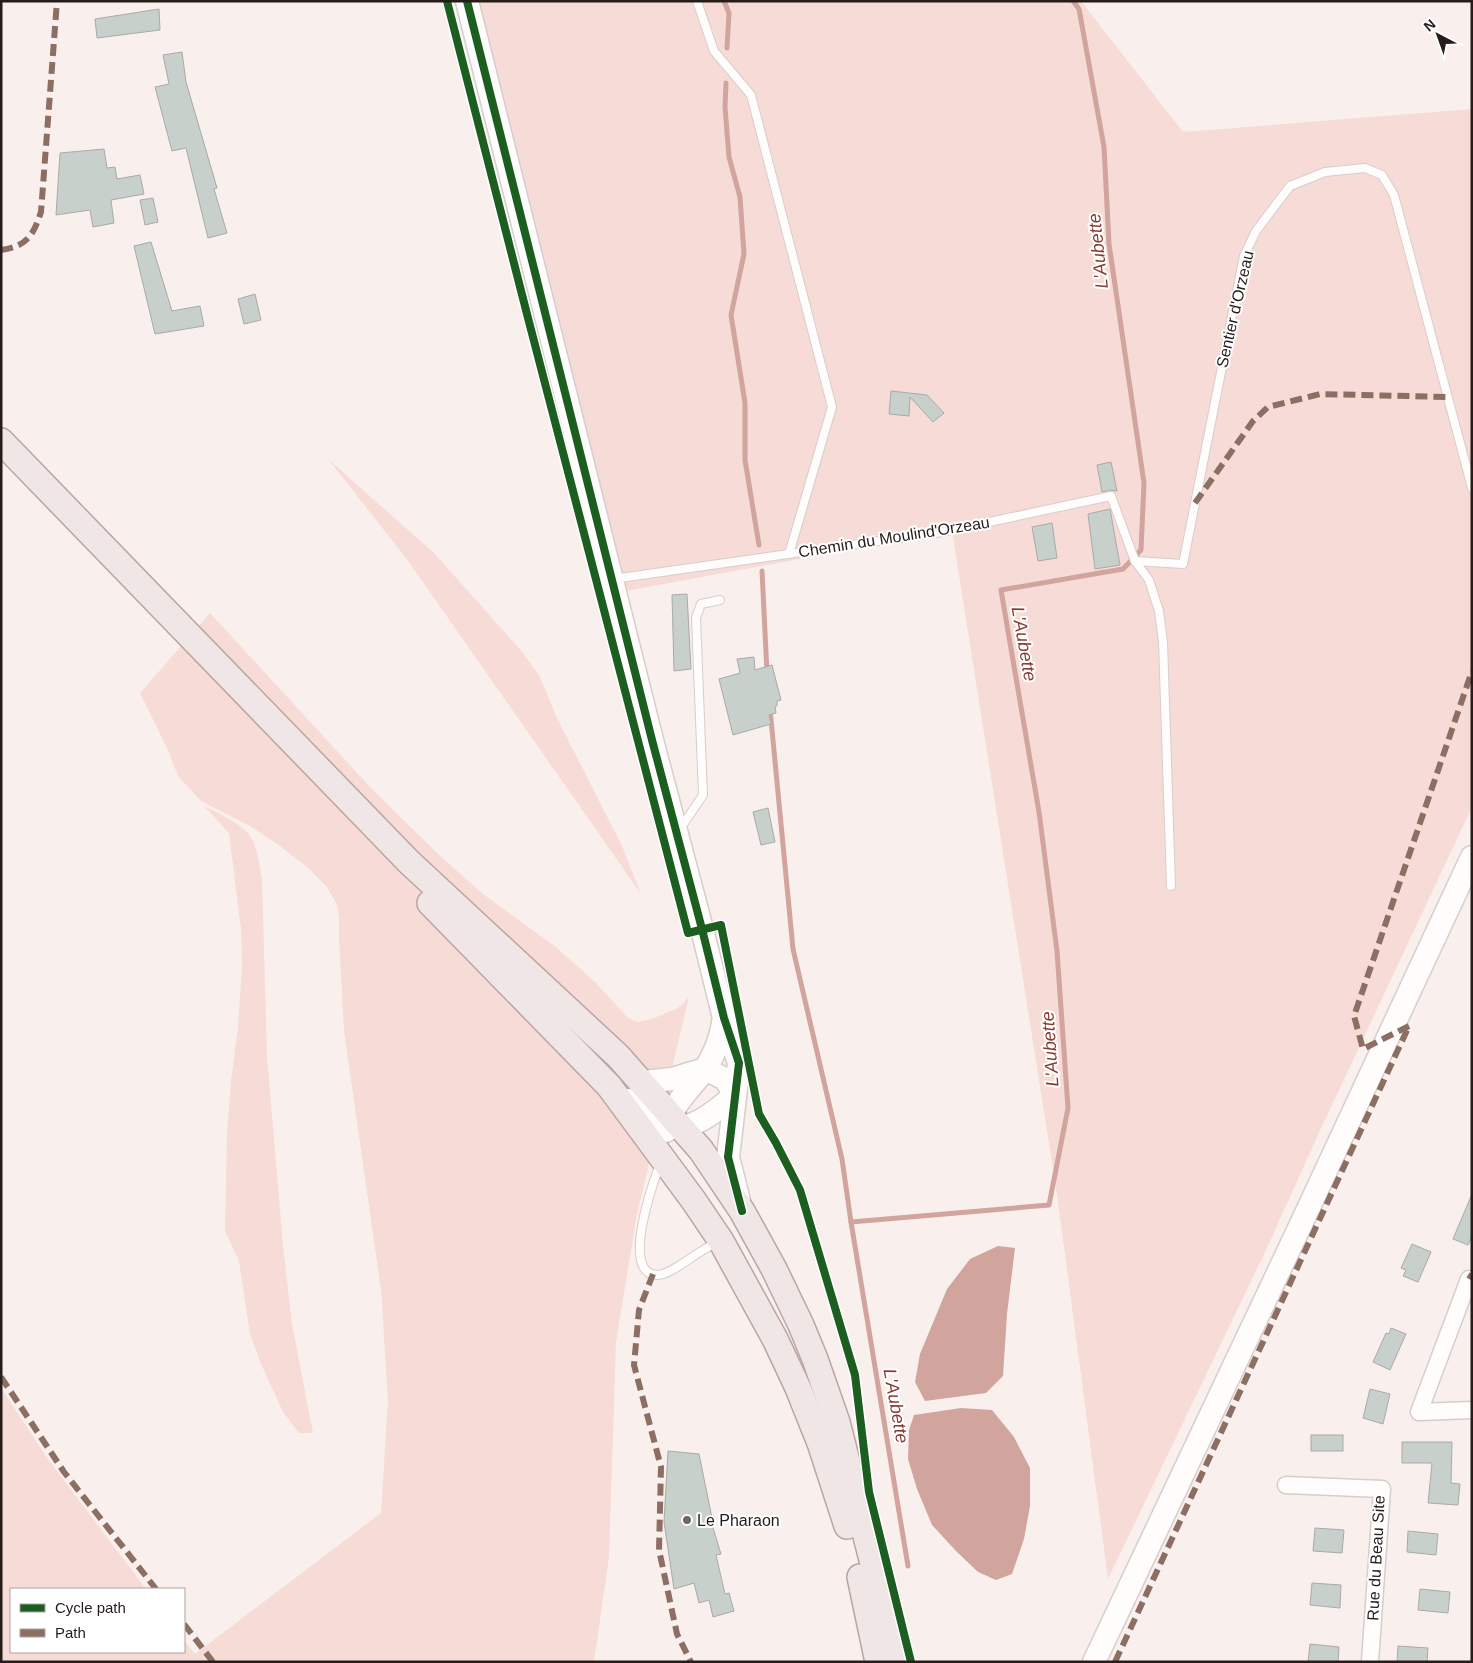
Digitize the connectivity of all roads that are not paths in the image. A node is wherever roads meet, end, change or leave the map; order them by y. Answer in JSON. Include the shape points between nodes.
{"nodes":[{"id":1,"x":467,"y":1,"type":"edge"},
{"id":2,"x":697,"y":1,"type":"edge"},
{"id":3,"x":1,"y":441,"type":"edge"},
{"id":4,"x":1,"y":462,"type":"edge"},
{"id":5,"x":1472,"y":488,"type":"edge"},
{"id":6,"x":790,"y":554,"type":"junction"},
{"id":7,"x":1134,"y":559,"type":"junction"},
{"id":8,"x":612,"y":580,"type":"junction"},
{"id":9,"x":720,"y":600,"type":"dead end"},
{"id":10,"x":676,"y":835,"type":"junction"},
{"id":11,"x":1472,"y":857,"type":"edge"},
{"id":12,"x":1171,"y":886,"type":"dead end"},
{"id":13,"x":724,"y":1018,"type":"junction"},
{"id":14,"x":705,"y":1069,"type":"junction"},
{"id":15,"x":643,"y":1082,"type":"junction"},
{"id":16,"x":609,"y":1086,"type":"junction"},
{"id":17,"x":735,"y":1095,"type":"junction"},
{"id":18,"x":673,"y":1123,"type":"junction"},
{"id":19,"x":663,"y":1157,"type":"junction"},
{"id":20,"x":742,"y":1211,"type":"junction"},
{"id":21,"x":721,"y":1241,"type":"junction"},
{"id":22,"x":1470,"y":1279,"type":"dead end"},
{"id":23,"x":1472,"y":1410,"type":"edge"},
{"id":24,"x":1286,"y":1485,"type":"dead end"},
{"id":25,"x":880,"y":1612,"type":"junction"},
{"id":26,"x":876,"y":1653,"type":"edge"},
{"id":27,"x":898,"y":1662,"type":"edge"},
{"id":28,"x":1094,"y":1662,"type":"edge"},
{"id":29,"x":1370,"y":1662,"type":"edge"}],
"edges":[{"from":1,"to":8,"type":"street"},
{"from":2,"to":6,"type":"lane","via":[[714,51],[751,95],[832,407]]},
{"from":3,"to":15,"type":"main road","via":[[409,862]]},
{"from":4,"to":16,"type":"main road"},
{"from":5,"to":7,"type":"lane","name":"Sentier d'Orzeau","via":[[1394,195],[1382,175],[1365,168],[1325,172],[1290,186],[1256,231],[1244,256],[1183,564]]},
{"from":6,"to":7,"type":"lane","name":"Chemin du Moulind'Orzeau","via":[[942,532],[1111,496]]},
{"from":6,"to":8,"type":"lane","name":"Chemin du Moulind'Orzeau"},
{"from":7,"to":12,"type":"lane","via":[[1149,580],[1162,642]]},
{"from":8,"to":10,"type":"street"},
{"from":9,"to":10,"type":"lane","via":[[701,604],[696,618],[703,795]]},
{"from":10,"to":13,"type":"street"},
{"from":11,"to":28,"type":"street"},
{"from":13,"to":14,"type":"street","via":[[719,1045]]},
{"from":13,"to":17,"type":"street","via":[[739,1063]]},
{"from":14,"to":15,"type":"street","via":[[672,1079]]},
{"from":14,"to":17,"type":"street","via":[[725,1079]]},
{"from":14,"to":18,"type":"street","via":[[685,1092]]},
{"from":15,"to":18,"type":"main road"},
{"from":16,"to":18,"type":"street","via":[[618,1089],[639,1113],[652,1122]]},
{"from":16,"to":19,"type":"main road"},
{"from":17,"to":18,"type":"street","via":[[697,1123]]},
{"from":17,"to":20,"type":"street","via":[[728,1162]]},
{"from":18,"to":19,"type":"street"},
{"from":18,"to":20,"type":"main road","via":[[723,1181]]},
{"from":19,"to":21,"type":"main road"},
{"from":19,"to":21,"type":"lane","via":[[644,1212],[640,1245],[644,1267],[660,1275]]},
{"from":20,"to":25,"type":"main road","via":[[801,1325],[837,1422]]},
{"from":21,"to":25,"type":"main road","via":[[776,1339],[798,1388],[842,1508],[856,1557]]},
{"from":22,"to":23,"type":"street","via":[[1419,1412]]},
{"from":24,"to":29,"type":"street","name":"Rue du Beau Site","via":[[1382,1489]]},
{"from":25,"to":26,"type":"main road"},
{"from":25,"to":27,"type":"main road"}]}
